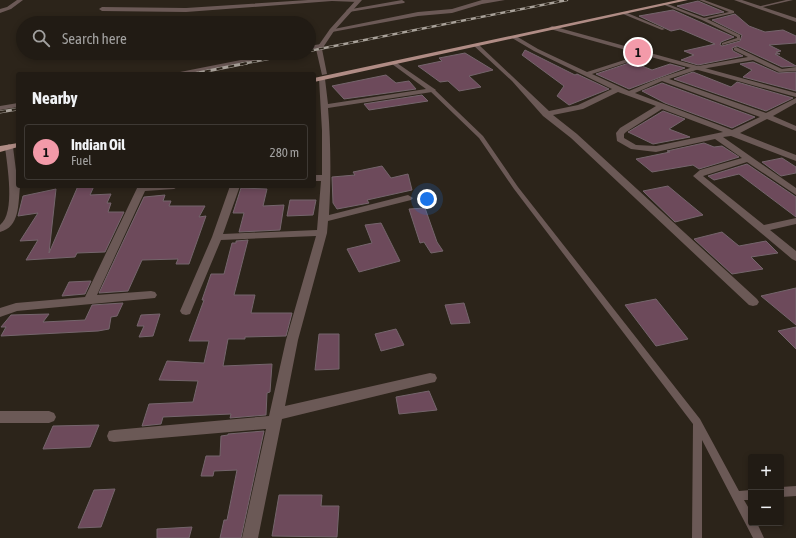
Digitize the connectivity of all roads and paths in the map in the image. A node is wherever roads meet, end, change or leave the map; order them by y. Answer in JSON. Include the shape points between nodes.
{"nodes":[{"id":1,"x":20,"y":0,"type":"edge"},
{"id":2,"x":333,"y":0,"type":"edge"},
{"id":3,"x":359,"y":0,"type":"edge"},
{"id":4,"x":502,"y":0,"type":"edge"},
{"id":5,"x":669,"y":0,"type":"edge"},
{"id":6,"x":685,"y":0,"type":"edge"},
{"id":7,"x":701,"y":0,"type":"edge"},
{"id":8,"x":737,"y":0,"type":"edge"},
{"id":9,"x":791,"y":0,"type":"edge"},
{"id":10,"x":480,"y":1,"type":"edge"},
{"id":11,"x":402,"y":2,"type":"dead end"},
{"id":12,"x":664,"y":4,"type":"junction"},
{"id":13,"x":759,"y":8,"type":"junction"},
{"id":14,"x":102,"y":9,"type":"dead end"},
{"id":15,"x":349,"y":10,"type":"junction"},
{"id":16,"x":0,"y":11,"type":"edge"},
{"id":17,"x":624,"y":13,"type":"junction"},
{"id":18,"x":796,"y":14,"type":"edge"},
{"id":19,"x":786,"y":17,"type":"junction"},
{"id":20,"x":704,"y":19,"type":"junction"},
{"id":21,"x":796,"y":20,"type":"edge"},
{"id":22,"x":552,"y":28,"type":"junction"},
{"id":23,"x":663,"y":29,"type":"dead end"},
{"id":24,"x":332,"y":30,"type":"junction"},
{"id":25,"x":514,"y":37,"type":"junction"},
{"id":26,"x":723,"y":44,"type":"dead end"},
{"id":27,"x":476,"y":45,"type":"junction"},
{"id":28,"x":321,"y":46,"type":"junction"},
{"id":29,"x":316,"y":47,"type":"edge"},
{"id":30,"x":736,"y":49,"type":"dead end"},
{"id":31,"x":645,"y":55,"type":"junction"},
{"id":32,"x":754,"y":58,"type":"junction"},
{"id":33,"x":251,"y":60,"type":"edge"},
{"id":34,"x":394,"y":64,"type":"junction"},
{"id":35,"x":695,"y":68,"type":"junction"},
{"id":36,"x":796,"y":69,"type":"edge"},
{"id":37,"x":190,"y":72,"type":"edge"},
{"id":38,"x":586,"y":74,"type":"junction"},
{"id":39,"x":318,"y":77,"type":"edge"},
{"id":40,"x":662,"y":79,"type":"junction"},
{"id":41,"x":618,"y":89,"type":"junction"},
{"id":42,"x":432,"y":90,"type":"junction"},
{"id":43,"x":629,"y":94,"type":"junction"},
{"id":44,"x":796,"y":95,"type":"edge"},
{"id":45,"x":796,"y":100,"type":"edge"},
{"id":46,"x":16,"y":105,"type":"edge"},
{"id":47,"x":661,"y":106,"type":"junction"},
{"id":48,"x":323,"y":107,"type":"junction"},
{"id":49,"x":0,"y":108,"type":"edge"},
{"id":50,"x":546,"y":114,"type":"junction"},
{"id":51,"x":766,"y":116,"type":"junction"},
{"id":52,"x":796,"y":129,"type":"edge"},
{"id":53,"x":732,"y":133,"type":"junction"},
{"id":54,"x":716,"y":136,"type":"junction"},
{"id":55,"x":16,"y":141,"type":"edge"},
{"id":56,"x":7,"y":146,"type":"edge"},
{"id":57,"x":796,"y":158,"type":"edge"},
{"id":58,"x":748,"y":159,"type":"junction"},
{"id":59,"x":320,"y":178,"type":"edge"},
{"id":60,"x":143,"y":188,"type":"edge"},
{"id":61,"x":234,"y":188,"type":"edge"},
{"id":62,"x":796,"y":192,"type":"edge"},
{"id":63,"x":408,"y":198,"type":"dead end"},
{"id":64,"x":323,"y":218,"type":"junction"},
{"id":65,"x":796,"y":221,"type":"edge"},
{"id":66,"x":0,"y":229,"type":"edge"},
{"id":67,"x":761,"y":229,"type":"junction"},
{"id":68,"x":322,"y":233,"type":"junction"},
{"id":69,"x":217,"y":237,"type":"junction"},
{"id":70,"x":796,"y":257,"type":"edge"},
{"id":71,"x":151,"y":295,"type":"dead end"},
{"id":72,"x":89,"y":300,"type":"junction"},
{"id":73,"x":753,"y":302,"type":"dead end"},
{"id":74,"x":186,"y":311,"type":"dead end"},
{"id":75,"x":0,"y":313,"type":"edge"},
{"id":76,"x":430,"y":378,"type":"dead end"},
{"id":77,"x":49,"y":416,"type":"dead end"},
{"id":78,"x":0,"y":417,"type":"edge"},
{"id":79,"x":275,"y":418,"type":"junction"},
{"id":80,"x":696,"y":422,"type":"junction"},
{"id":81,"x":114,"y":436,"type":"dead end"},
{"id":82,"x":796,"y":491,"type":"edge"},
{"id":83,"x":784,"y":492,"type":"edge"},
{"id":84,"x":748,"y":495,"type":"edge"},
{"id":85,"x":737,"y":496,"type":"junction"},
{"id":86,"x":748,"y":517,"type":"edge"},
{"id":87,"x":753,"y":526,"type":"edge"},
{"id":88,"x":250,"y":538,"type":"edge"},
{"id":89,"x":697,"y":538,"type":"edge"},
{"id":90,"x":759,"y":538,"type":"edge"}],
"edges":[{"from":1,"to":16,"type":"street"},
{"from":2,"to":3,"type":"street"},
{"from":2,"to":14,"type":"street","via":[[186,10]]},
{"from":3,"to":15,"type":"street"},
{"from":4,"to":10,"type":"street"},
{"from":5,"to":39,"type":"main road"},
{"from":6,"to":12,"type":"main road"},
{"from":7,"to":20,"type":"lane","via":[[733,12]]},
{"from":8,"to":13,"type":"street"},
{"from":9,"to":13,"type":"lane"},
{"from":10,"to":24,"type":"street","via":[[452,11],[418,14]]},
{"from":11,"to":15,"type":"street"},
{"from":12,"to":17,"type":"main road"},
{"from":12,"to":20,"type":"lane"},
{"from":13,"to":19,"type":"street"},
{"from":15,"to":24,"type":"street"},
{"from":17,"to":22,"type":"main road"},
{"from":17,"to":23,"type":"lane"},
{"from":18,"to":19,"type":"street"},
{"from":19,"to":21,"type":"street"},
{"from":20,"to":26,"type":"lane","via":[[739,36],[739,39]]},
{"from":22,"to":25,"type":"main road"},
{"from":22,"to":31,"type":"street"},
{"from":24,"to":28,"type":"street"},
{"from":25,"to":27,"type":"main road"},
{"from":25,"to":38,"type":"street"},
{"from":27,"to":34,"type":"main road"},
{"from":27,"to":50,"type":"street"},
{"from":28,"to":29,"type":"street"},
{"from":28,"to":39,"type":"street","via":[[318,53]]},
{"from":30,"to":32,"type":"street"},
{"from":31,"to":35,"type":"street"},
{"from":31,"to":38,"type":"street"},
{"from":32,"to":35,"type":"street"},
{"from":32,"to":36,"type":"street","via":[[782,71]]},
{"from":33,"to":37,"type":"street"},
{"from":34,"to":39,"type":"main road"},
{"from":34,"to":42,"type":"street"},
{"from":35,"to":40,"type":"street"},
{"from":35,"to":44,"type":"street"},
{"from":38,"to":41,"type":"street"},
{"from":39,"to":48,"type":"street"},
{"from":40,"to":43,"type":"street"},
{"from":40,"to":51,"type":"street"},
{"from":41,"to":43,"type":"street"},
{"from":41,"to":50,"type":"street","via":[[580,107]]},
{"from":42,"to":48,"type":"street"},
{"from":42,"to":80,"type":"lane","via":[[481,137],[521,194]]},
{"from":43,"to":47,"type":"street"},
{"from":45,"to":51,"type":"street"},
{"from":46,"to":49,"type":"street"},
{"from":47,"to":53,"type":"street"},
{"from":47,"to":54,"type":"street","via":[[623,130],[620,139],[634,147],[649,149]]},
{"from":48,"to":59,"type":"street","via":[[326,131]]},
{"from":50,"to":73,"type":"street","via":[[574,136]]},
{"from":51,"to":52,"type":"street"},
{"from":51,"to":53,"type":"street"},
{"from":53,"to":54,"type":"street"},
{"from":53,"to":57,"type":"street"},
{"from":54,"to":58,"type":"street"},
{"from":55,"to":56,"type":"main road"},
{"from":56,"to":66,"type":"street","via":[[15,187],[14,200],[12,219]]},
{"from":58,"to":62,"type":"street"},
{"from":58,"to":67,"type":"street","via":[[697,176]]},
{"from":59,"to":64,"type":"street"},
{"from":60,"to":72,"type":"street"},
{"from":61,"to":69,"type":"street"},
{"from":63,"to":64,"type":"street"},
{"from":64,"to":68,"type":"street"},
{"from":65,"to":67,"type":"street"},
{"from":67,"to":70,"type":"street"},
{"from":68,"to":69,"type":"street"},
{"from":68,"to":79,"type":"street","via":[[292,340]]},
{"from":69,"to":74,"type":"street"},
{"from":71,"to":72,"type":"street"},
{"from":72,"to":75,"type":"street","via":[[22,306]]},
{"from":76,"to":79,"type":"street"},
{"from":77,"to":78,"type":"street"},
{"from":79,"to":81,"type":"street"},
{"from":79,"to":88,"type":"street"},
{"from":80,"to":85,"type":"lane"},
{"from":80,"to":89,"type":"lane"},
{"from":82,"to":83,"type":"lane"},
{"from":84,"to":85,"type":"lane"},
{"from":85,"to":86,"type":"lane"},
{"from":87,"to":90,"type":"lane"}]}
